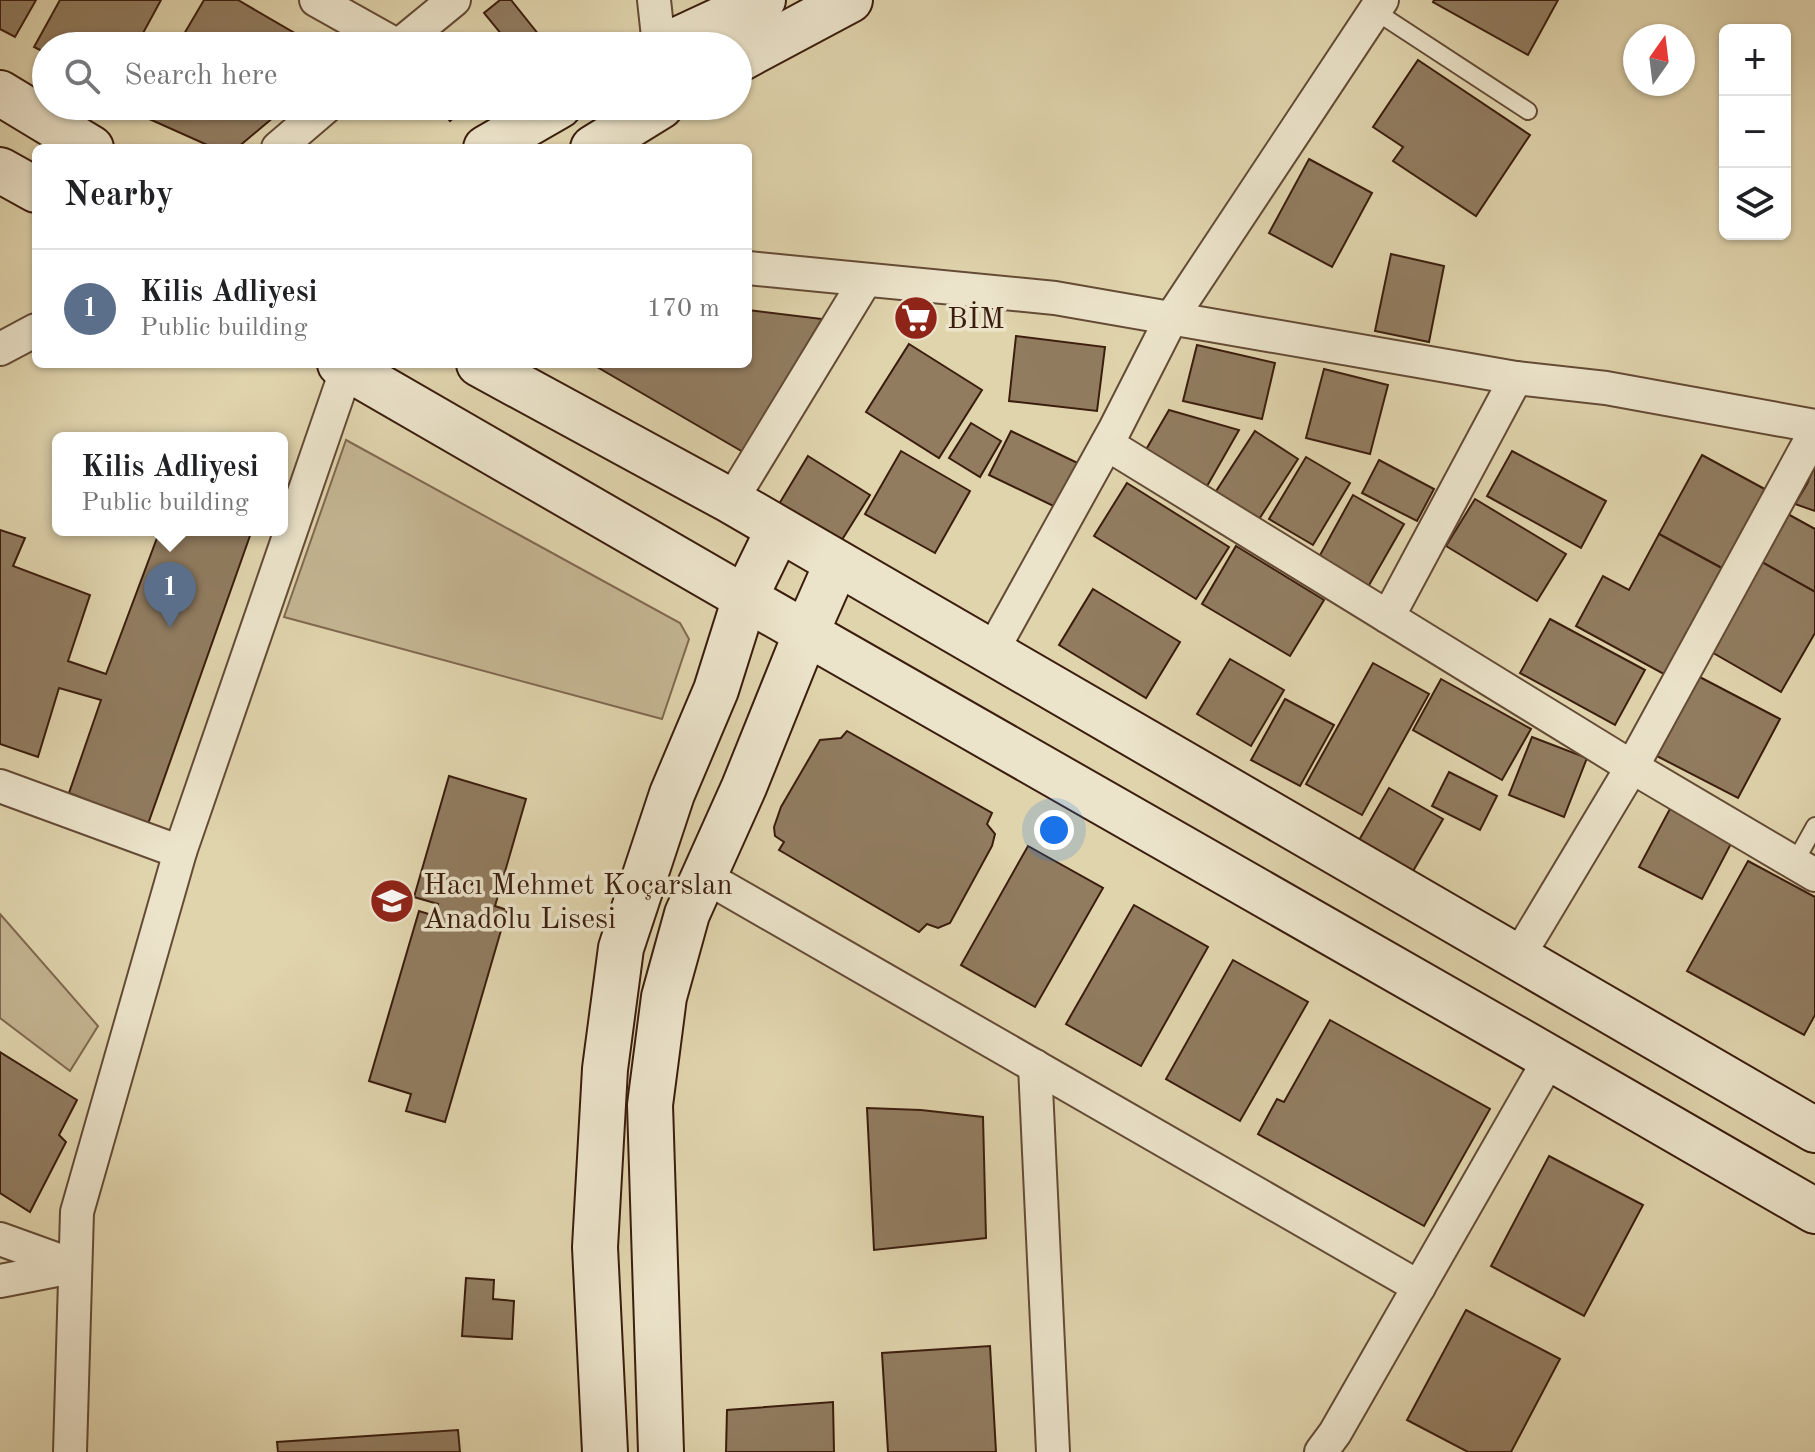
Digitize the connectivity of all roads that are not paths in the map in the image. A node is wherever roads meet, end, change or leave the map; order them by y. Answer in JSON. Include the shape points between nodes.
{"nodes":[{"id":1,"x":316,"y":0,"type":"edge"},
{"id":2,"x":454,"y":0,"type":"edge"},
{"id":3,"x":654,"y":0,"type":"edge"},
{"id":4,"x":763,"y":0,"type":"edge"},
{"id":5,"x":850,"y":0,"type":"edge"},
{"id":6,"x":1379,"y":6,"type":"edge"},
{"id":7,"x":373,"y":32,"type":"edge"},
{"id":8,"x":415,"y":32,"type":"edge"},
{"id":9,"x":659,"y":32,"type":"edge"},
{"id":10,"x":692,"y":32,"type":"edge"},
{"id":11,"x":752,"y":52,"type":"edge"},
{"id":12,"x":0,"y":93,"type":"edge"},
{"id":13,"x":1528,"y":111,"type":"dead end"},
{"id":14,"x":32,"y":112,"type":"edge"},
{"id":15,"x":45,"y":120,"type":"edge"},
{"id":16,"x":311,"y":120,"type":"edge"},
{"id":17,"x":535,"y":120,"type":"edge"},
{"id":18,"x":638,"y":120,"type":"edge"},
{"id":19,"x":84,"y":144,"type":"edge"},
{"id":20,"x":283,"y":144,"type":"edge"},
{"id":21,"x":493,"y":144,"type":"edge"},
{"id":22,"x":599,"y":144,"type":"edge"},
{"id":23,"x":0,"y":170,"type":"edge"},
{"id":24,"x":32,"y":188,"type":"edge"},
{"id":25,"x":752,"y":268,"type":"edge"},
{"id":26,"x":865,"y":281,"type":"junction"},
{"id":27,"x":1172,"y":317,"type":"junction"},
{"id":28,"x":32,"y":332,"type":"edge"},
{"id":29,"x":0,"y":349,"type":"edge"},
{"id":30,"x":342,"y":368,"type":"edge"},
{"id":31,"x":346,"y":368,"type":"edge"},
{"id":32,"x":486,"y":368,"type":"edge"},
{"id":33,"x":1516,"y":378,"type":"junction"},
{"id":34,"x":1815,"y":426,"type":"edge"},
{"id":35,"x":1815,"y":432,"type":"edge"},
{"id":36,"x":1107,"y":444,"type":"junction"},
{"id":37,"x":731,"y":501,"type":"junction"},
{"id":38,"x":288,"y":530,"type":"edge"},
{"id":39,"x":778,"y":530,"type":"junction"},
{"id":40,"x":286,"y":536,"type":"edge"},
{"id":41,"x":837,"y":563,"type":"junction"},
{"id":42,"x":745,"y":598,"type":"junction"},
{"id":43,"x":1388,"y":617,"type":"junction"},
{"id":44,"x":806,"y":633,"type":"junction"},
{"id":45,"x":991,"y":653,"type":"junction"},
{"id":46,"x":1632,"y":767,"type":"junction"},
{"id":47,"x":0,"y":786,"type":"edge"},
{"id":48,"x":1815,"y":826,"type":"edge"},
{"id":49,"x":180,"y":852,"type":"junction"},
{"id":50,"x":1805,"y":869,"type":"edge"},
{"id":51,"x":704,"y":876,"type":"junction"},
{"id":52,"x":1518,"y":957,"type":"junction"},
{"id":53,"x":1550,"y":1058,"type":"junction"},
{"id":54,"x":1035,"y":1066,"type":"junction"},
{"id":55,"x":1815,"y":1130,"type":"edge"},
{"id":56,"x":1815,"y":1211,"type":"edge"},
{"id":57,"x":0,"y":1239,"type":"edge"},
{"id":58,"x":75,"y":1266,"type":"junction"},
{"id":59,"x":0,"y":1281,"type":"edge"},
{"id":60,"x":1419,"y":1287,"type":"junction"},
{"id":61,"x":70,"y":1452,"type":"edge"},
{"id":62,"x":605,"y":1452,"type":"edge"},
{"id":63,"x":661,"y":1452,"type":"edge"},
{"id":64,"x":1053,"y":1452,"type":"edge"},
{"id":65,"x":1321,"y":1452,"type":"edge"}],
"edges":[{"from":1,"to":7,"type":"street"},
{"from":2,"to":8,"type":"street"},
{"from":3,"to":9,"type":"street"},
{"from":4,"to":10,"type":"main road"},
{"from":5,"to":11,"type":"main road"},
{"from":6,"to":13,"type":"lane"},
{"from":6,"to":27,"type":"street"},
{"from":12,"to":14,"type":"main road"},
{"from":15,"to":19,"type":"main road"},
{"from":16,"to":20,"type":"street"},
{"from":17,"to":21,"type":"main road"},
{"from":18,"to":22,"type":"main road"},
{"from":23,"to":24,"type":"main road"},
{"from":25,"to":26,"type":"street"},
{"from":26,"to":27,"type":"street","via":[[1055,298]]},
{"from":26,"to":37,"type":"street"},
{"from":27,"to":33,"type":"street"},
{"from":27,"to":36,"type":"street"},
{"from":28,"to":29,"type":"street"},
{"from":30,"to":38,"type":"street"},
{"from":31,"to":42,"type":"main road"},
{"from":32,"to":37,"type":"main road"},
{"from":33,"to":34,"type":"street","via":[[1606,388]]},
{"from":33,"to":43,"type":"street"},
{"from":35,"to":46,"type":"street"},
{"from":36,"to":43,"type":"street"},
{"from":36,"to":45,"type":"street"},
{"from":37,"to":39,"type":"main road"},
{"from":39,"to":41,"type":"main road"},
{"from":39,"to":42,"type":"main road"},
{"from":40,"to":49,"type":"street"},
{"from":41,"to":44,"type":"main road"},
{"from":41,"to":45,"type":"main road"},
{"from":42,"to":44,"type":"main road"},
{"from":42,"to":62,"type":"main road","via":[[621,948],[605,1069],[595,1247]]},
{"from":43,"to":46,"type":"street"},
{"from":44,"to":51,"type":"main road"},
{"from":44,"to":53,"type":"main road"},
{"from":45,"to":52,"type":"main road"},
{"from":46,"to":50,"type":"street"},
{"from":46,"to":52,"type":"street"},
{"from":47,"to":49,"type":"street"},
{"from":48,"to":50,"type":"lane"},
{"from":49,"to":58,"type":"street","via":[[77,1212]]},
{"from":51,"to":54,"type":"street"},
{"from":51,"to":63,"type":"main road","via":[[687,914],[664,997],[650,1105]]},
{"from":52,"to":55,"type":"main road"},
{"from":53,"to":56,"type":"main road"},
{"from":53,"to":60,"type":"street"},
{"from":54,"to":60,"type":"street"},
{"from":54,"to":64,"type":"street"},
{"from":57,"to":58,"type":"street"},
{"from":58,"to":59,"type":"street"},
{"from":58,"to":61,"type":"street"},
{"from":60,"to":65,"type":"street"}]}
